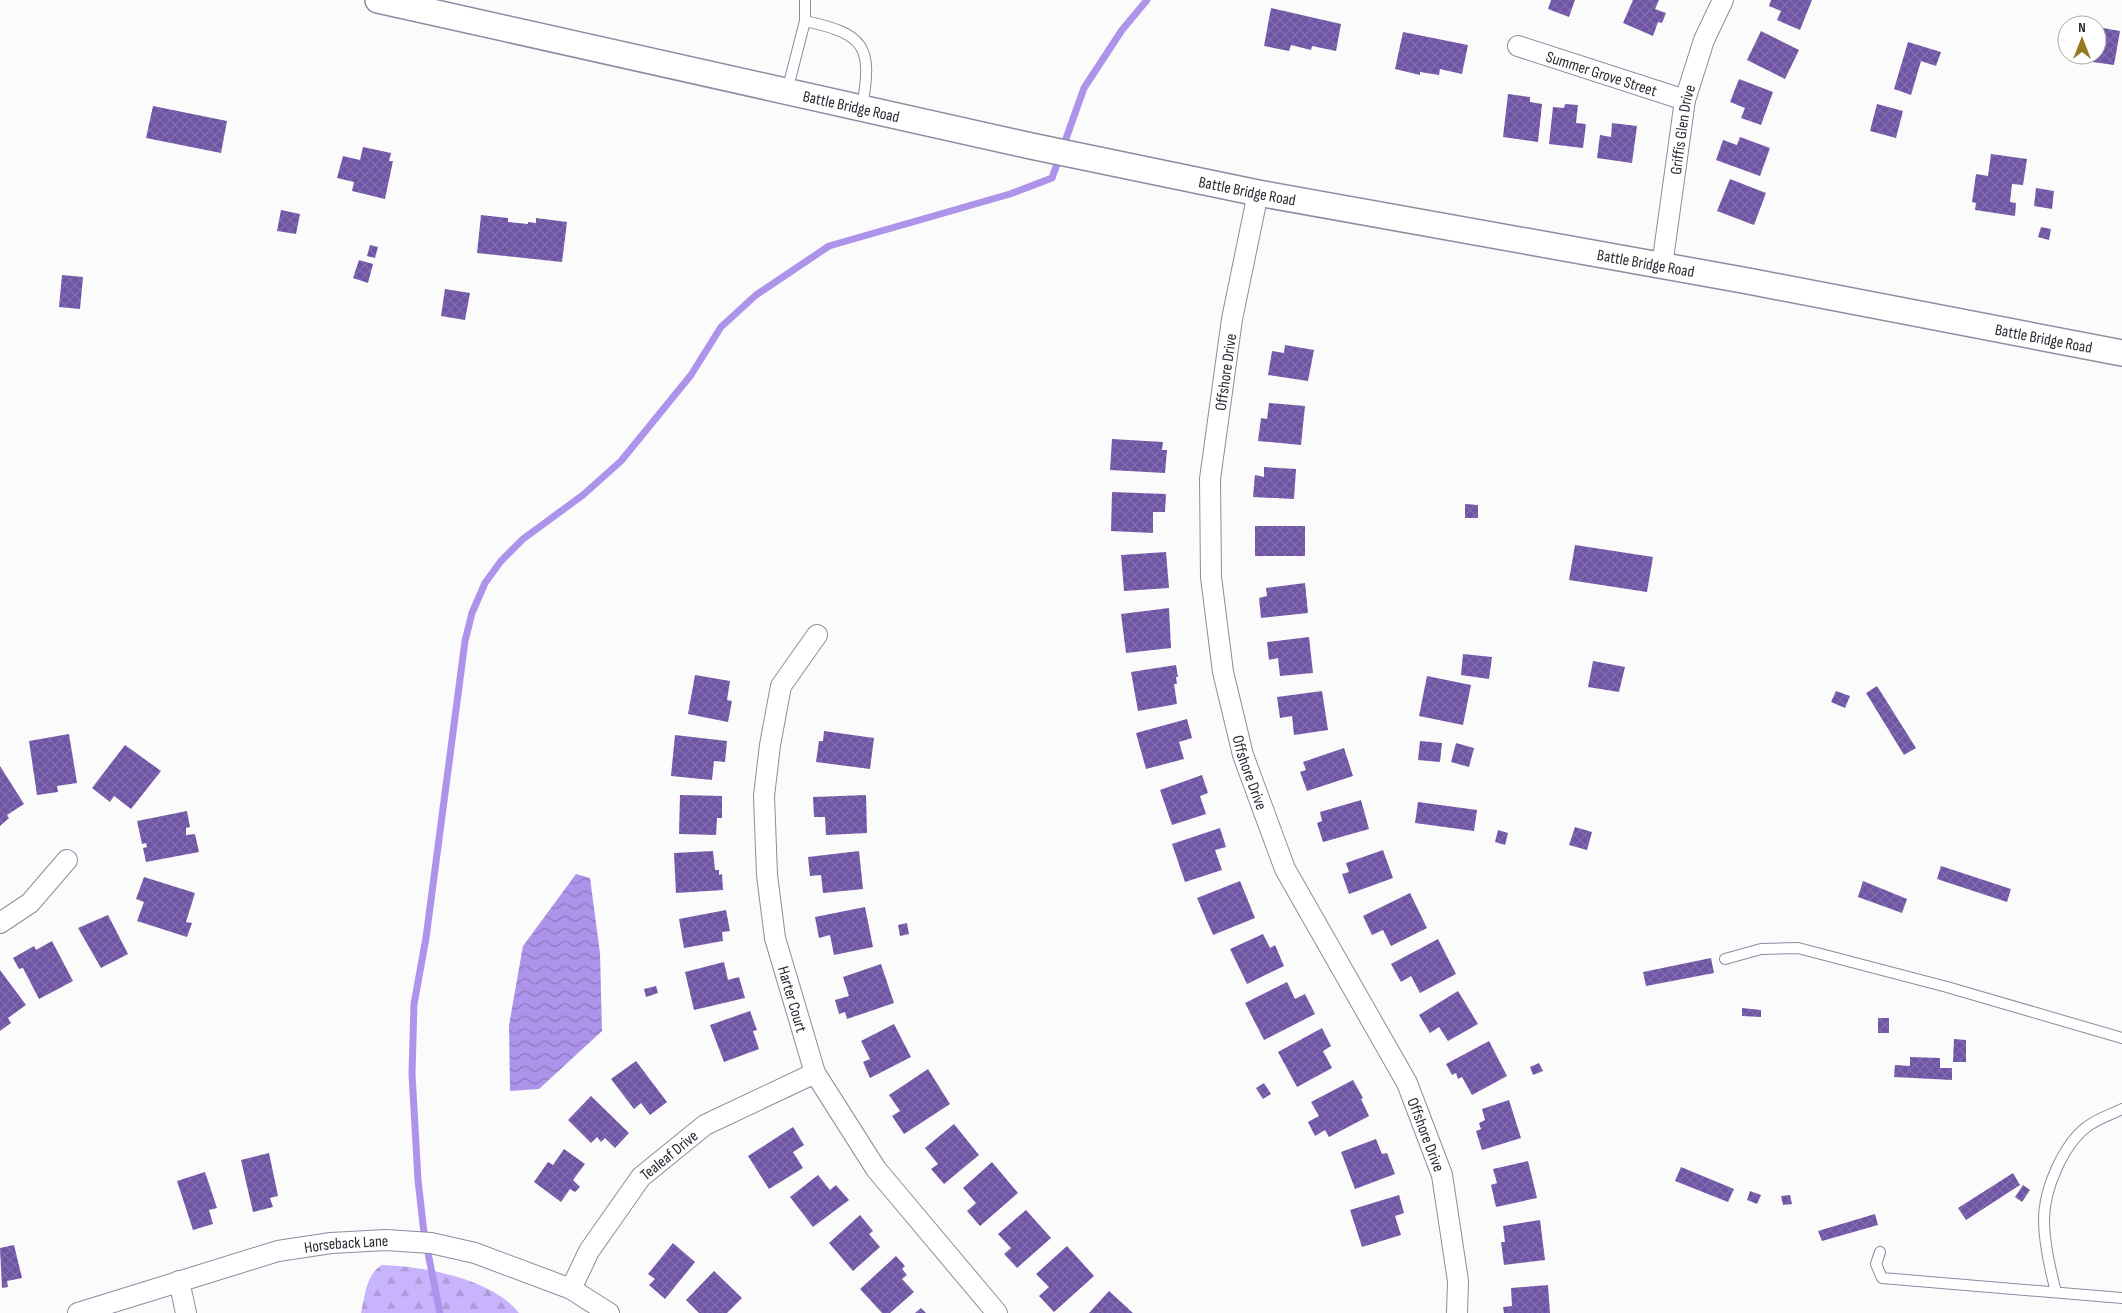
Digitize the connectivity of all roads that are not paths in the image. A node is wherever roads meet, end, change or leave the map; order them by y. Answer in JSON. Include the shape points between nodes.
{"nodes":[{"id":1,"x":378,"y":0,"type":"edge"},
{"id":2,"x":805,"y":0,"type":"edge"},
{"id":3,"x":1723,"y":0,"type":"edge"},
{"id":4,"x":441,"y":7,"type":"edge"},
{"id":5,"x":805,"y":20,"type":"junction"},
{"id":6,"x":1518,"y":46,"type":"dead end"},
{"id":7,"x":787,"y":92,"type":"junction"},
{"id":8,"x":1685,"y":100,"type":"junction"},
{"id":9,"x":862,"y":108,"type":"junction"},
{"id":10,"x":1258,"y":193,"type":"junction"},
{"id":11,"x":1662,"y":266,"type":"junction"},
{"id":12,"x":2122,"y":353,"type":"edge"},
{"id":13,"x":817,"y":635,"type":"dead end"},
{"id":14,"x":67,"y":860,"type":"dead end"},
{"id":15,"x":0,"y":923,"type":"edge"},
{"id":16,"x":1725,"y":959,"type":"dead end"},
{"id":17,"x":2122,"y":1038,"type":"edge"},
{"id":18,"x":815,"y":1073,"type":"junction"},
{"id":19,"x":2122,"y":1109,"type":"edge"},
{"id":20,"x":1880,"y":1252,"type":"dead end"},
{"id":21,"x":179,"y":1282,"type":"junction"},
{"id":22,"x":571,"y":1289,"type":"junction"},
{"id":23,"x":2056,"y":1292,"type":"junction"},
{"id":24,"x":2122,"y":1298,"type":"edge"},
{"id":25,"x":78,"y":1313,"type":"edge"},
{"id":26,"x":186,"y":1313,"type":"edge"},
{"id":27,"x":609,"y":1313,"type":"edge"},
{"id":28,"x":997,"y":1313,"type":"edge"},
{"id":29,"x":1457,"y":1313,"type":"edge"}],
"edges":[{"from":1,"to":4,"type":"street","name":"Battle Bridge Road"},
{"from":2,"to":5,"type":"lane"},
{"from":3,"to":8,"type":"street","name":"Griffis Glen Drive","via":[[1704,40]]},
{"from":4,"to":7,"type":"street","name":"Battle Bridge Road"},
{"from":5,"to":7,"type":"lane"},
{"from":5,"to":9,"type":"lane","via":[[842,30],[861,46],[867,67]]},
{"from":6,"to":8,"type":"street","name":"Summer Grove Street"},
{"from":7,"to":9,"type":"street","name":"Battle Bridge Road"},
{"from":8,"to":11,"type":"street","name":"Griffis Glen Drive"},
{"from":9,"to":10,"type":"street","name":"Battle Bridge Road"},
{"from":10,"to":11,"type":"street","name":"Battle Bridge Road"},
{"from":10,"to":29,"type":"street","name":"Offshore Drive","via":[[1232,319],[1210,479],[1211,578],[1223,672],[1243,755],[1285,869],[1407,1083],[1442,1175],[1458,1281]]},
{"from":11,"to":12,"type":"street","name":"Battle Bridge Road"},
{"from":13,"to":18,"type":"street","name":"Harter Court","via":[[781,686],[764,796],[766,875],[775,938]]},
{"from":14,"to":15,"type":"street","via":[[30,903]]},
{"from":16,"to":17,"type":"lane","via":[[1761,949],[1798,948],[1947,986]]},
{"from":18,"to":22,"type":"street","name":"Tealeaf Drive","via":[[705,1125],[641,1177],[588,1251]]},
{"from":18,"to":28,"type":"street","name":"Harter Court","via":[[876,1169]]},
{"from":19,"to":23,"type":"lane","via":[[2090,1124],[2060,1159],[2046,1200],[2044,1220]]},
{"from":20,"to":23,"type":"lane","via":[[1876,1264],[1882,1278]]},
{"from":21,"to":22,"type":"street","name":"Horseback Lane","via":[[278,1251],[331,1243],[386,1240],[431,1243],[475,1253]]},
{"from":21,"to":25,"type":"street","name":"Horseback Lane"},
{"from":21,"to":26,"type":"street"},
{"from":22,"to":27,"type":"street","name":"Horseback Lane"},
{"from":23,"to":24,"type":"lane"}]}
